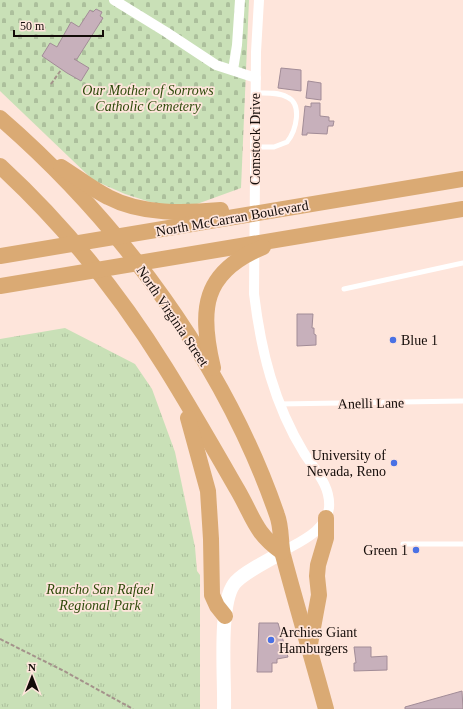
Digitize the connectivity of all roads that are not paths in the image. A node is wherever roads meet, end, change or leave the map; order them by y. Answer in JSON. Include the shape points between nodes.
{"nodes":[{"id":1,"x":114,"y":0,"type":"edge"},
{"id":2,"x":240,"y":0,"type":"edge"},
{"id":3,"x":259,"y":0,"type":"edge"},
{"id":4,"x":233,"y":70,"type":"junction"},
{"id":5,"x":256,"y":78,"type":"junction"},
{"id":6,"x":256,"y":94,"type":"junction"},
{"id":7,"x":0,"y":118,"type":"edge"},
{"id":8,"x":256,"y":147,"type":"junction"},
{"id":9,"x":38,"y":152,"type":"junction"},
{"id":10,"x":0,"y":166,"type":"edge"},
{"id":11,"x":463,"y":179,"type":"edge"},
{"id":12,"x":463,"y":209,"type":"edge"},
{"id":13,"x":224,"y":214,"type":"junction"},
{"id":14,"x":116,"y":238,"type":"junction"},
{"id":15,"x":287,"y":238,"type":"junction"},
{"id":16,"x":76,"y":244,"type":"junction"},
{"id":17,"x":0,"y":256,"type":"edge"},
{"id":18,"x":137,"y":263,"type":"junction"},
{"id":19,"x":463,"y":263,"type":"edge"},
{"id":20,"x":97,"y":270,"type":"junction"},
{"id":21,"x":0,"y":286,"type":"edge"},
{"id":22,"x":344,"y":289,"type":"dead end"},
{"id":23,"x":218,"y":386,"type":"junction"},
{"id":24,"x":182,"y":397,"type":"junction"},
{"id":25,"x":463,"y":401,"type":"edge"},
{"id":26,"x":279,"y":404,"type":"junction"},
{"id":27,"x":326,"y":518,"type":"junction"},
{"id":28,"x":402,"y":544,"type":"dead end"},
{"id":29,"x":463,"y":544,"type":"edge"},
{"id":30,"x":282,"y":552,"type":"junction"},
{"id":31,"x":225,"y":616,"type":"junction"},
{"id":32,"x":310,"y":647,"type":"junction"},
{"id":33,"x":224,"y":709,"type":"edge"},
{"id":34,"x":326,"y":709,"type":"edge"}],
"edges":[{"from":1,"to":4,"type":"street","via":[[216,65]]},
{"from":2,"to":4,"type":"street"},
{"from":3,"to":5,"type":"street","name":"Comstock Drive","via":[[256,22]]},
{"from":4,"to":5,"type":"street"},
{"from":5,"to":6,"type":"street","name":"Comstock Drive"},
{"from":6,"to":8,"type":"street","name":"Comstock Drive"},
{"from":6,"to":8,"type":"lane","via":[[287,96],[295,105],[296,118],[287,142],[274,147]]},
{"from":7,"to":9,"type":"main road","name":"North Virginia Street"},
{"from":8,"to":26,"type":"street","name":"Comstock Drive","via":[[254,294],[258,329]]},
{"from":9,"to":13,"type":"main road","via":[[93,188],[125,204],[158,210]]},
{"from":9,"to":14,"type":"main road","name":"North Virginia Street"},
{"from":10,"to":16,"type":"main road"},
{"from":11,"to":13,"type":"main road","name":"North McCarran Boulevard","via":[[285,208]]},
{"from":12,"to":15,"type":"main road","name":"North McCarran Boulevard"},
{"from":13,"to":14,"type":"main road","name":"North McCarran Boulevard"},
{"from":14,"to":16,"type":"main road","name":"North McCarran Boulevard"},
{"from":14,"to":18,"type":"main road","name":"North Virginia Street"},
{"from":15,"to":18,"type":"main road","name":"North McCarran Boulevard"},
{"from":15,"to":23,"type":"main road","via":[[247,254],[224,270],[210,293],[206,306],[206,334]]},
{"from":16,"to":17,"type":"main road","name":"North McCarran Boulevard"},
{"from":16,"to":20,"type":"main road"},
{"from":18,"to":20,"type":"main road","name":"North McCarran Boulevard"},
{"from":18,"to":23,"type":"main road","name":"North Virginia Street","via":[[185,331]]},
{"from":19,"to":22,"type":"lane"},
{"from":20,"to":21,"type":"main road","name":"North McCarran Boulevard"},
{"from":20,"to":24,"type":"main road","via":[[134,320]]},
{"from":23,"to":30,"type":"main road","name":"North Virginia Street","via":[[251,451],[272,501],[280,525]]},
{"from":24,"to":30,"type":"main road","via":[[238,491],[259,532]]},
{"from":24,"to":31,"type":"main road","via":[[208,491],[212,594]]},
{"from":25,"to":26,"type":"lane","name":"Anelli Lane"},
{"from":26,"to":27,"type":"street","name":"Comstock Drive","via":[[304,453],[324,484],[329,507]]},
{"from":27,"to":30,"type":"street","via":[[314,533]]},
{"from":27,"to":32,"type":"main road","via":[[326,538],[317,570],[319,595]]},
{"from":28,"to":29,"type":"lane"},
{"from":30,"to":31,"type":"main road","via":[[235,583],[229,595]]},
{"from":30,"to":32,"type":"main road","name":"North Virginia Street"},
{"from":31,"to":33,"type":"main road"},
{"from":32,"to":34,"type":"main road","name":"North Virginia Street"}]}
